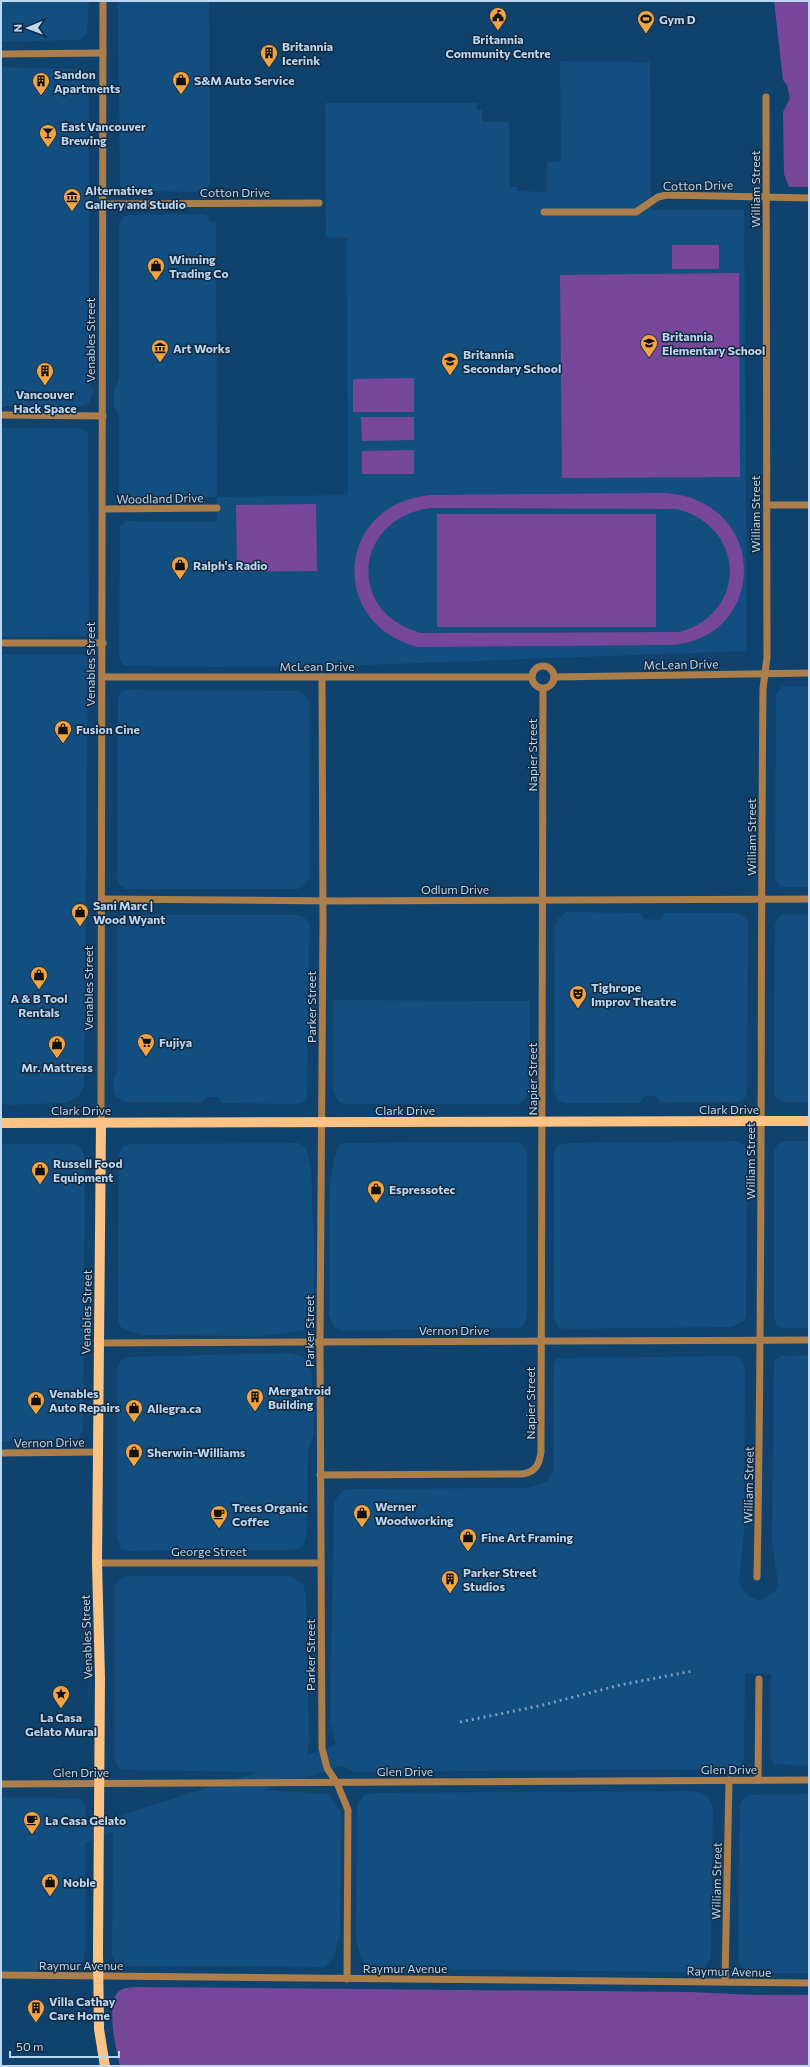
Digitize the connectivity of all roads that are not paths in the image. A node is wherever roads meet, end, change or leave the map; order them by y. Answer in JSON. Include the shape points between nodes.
{"nodes":[{"id":1,"x":103,"y":1,"type":"edge"},
{"id":2,"x":1,"y":54,"type":"edge"},
{"id":3,"x":103,"y":54,"type":"junction"},
{"id":4,"x":766,"y":97,"type":"dead end"},
{"id":5,"x":766,"y":197,"type":"junction"},
{"id":6,"x":809,"y":198,"type":"edge"},
{"id":7,"x":319,"y":203,"type":"dead end"},
{"id":8,"x":103,"y":204,"type":"junction"},
{"id":9,"x":544,"y":212,"type":"dead end"},
{"id":10,"x":1,"y":415,"type":"edge"},
{"id":11,"x":103,"y":416,"type":"junction"},
{"id":12,"x":766,"y":505,"type":"junction"},
{"id":13,"x":809,"y":505,"type":"edge"},
{"id":14,"x":217,"y":508,"type":"dead end"},
{"id":15,"x":103,"y":510,"type":"junction"},
{"id":16,"x":1,"y":643,"type":"edge"},
{"id":17,"x":103,"y":643,"type":"junction"},
{"id":18,"x":809,"y":673,"type":"edge"},
{"id":19,"x":765,"y":674,"type":"junction"},
{"id":20,"x":103,"y":677,"type":"junction"},
{"id":21,"x":322,"y":677,"type":"junction"},
{"id":22,"x":531,"y":677,"type":"junction"},
{"id":23,"x":554,"y":677,"type":"junction"},
{"id":24,"x":543,"y":689,"type":"junction"},
{"id":25,"x":102,"y":899,"type":"junction"},
{"id":26,"x":809,"y":899,"type":"edge"},
{"id":27,"x":544,"y":900,"type":"junction"},
{"id":28,"x":762,"y":900,"type":"junction"},
{"id":29,"x":323,"y":901,"type":"junction"},
{"id":30,"x":761,"y":1121,"type":"junction"},
{"id":31,"x":809,"y":1121,"type":"edge"},
{"id":32,"x":542,"y":1122,"type":"junction"},
{"id":33,"x":1,"y":1123,"type":"edge"},
{"id":34,"x":100,"y":1123,"type":"junction"},
{"id":35,"x":322,"y":1123,"type":"junction"},
{"id":36,"x":761,"y":1340,"type":"junction"},
{"id":37,"x":809,"y":1340,"type":"edge"},
{"id":38,"x":542,"y":1341,"type":"junction"},
{"id":39,"x":320,"y":1342,"type":"junction"},
{"id":40,"x":98,"y":1343,"type":"junction"},
{"id":41,"x":98,"y":1452,"type":"junction"},
{"id":42,"x":1,"y":1453,"type":"edge"},
{"id":43,"x":320,"y":1475,"type":"junction"},
{"id":44,"x":97,"y":1563,"type":"junction"},
{"id":45,"x":321,"y":1563,"type":"junction"},
{"id":46,"x":757,"y":1577,"type":"dead end"},
{"id":47,"x":759,"y":1679,"type":"dead end"},
{"id":48,"x":728,"y":1780,"type":"junction"},
{"id":49,"x":758,"y":1780,"type":"junction"},
{"id":50,"x":809,"y":1780,"type":"edge"},
{"id":51,"x":100,"y":1783,"type":"junction"},
{"id":52,"x":338,"y":1783,"type":"junction"},
{"id":53,"x":1,"y":1784,"type":"edge"},
{"id":54,"x":1,"y":1975,"type":"edge"},
{"id":55,"x":98,"y":1976,"type":"junction"},
{"id":56,"x":347,"y":1979,"type":"junction"},
{"id":57,"x":725,"y":1982,"type":"junction"},
{"id":58,"x":809,"y":1983,"type":"edge"},
{"id":59,"x":105,"y":2066,"type":"edge"}],
"edges":[{"from":1,"to":3,"type":"street","name":"Venables Street"},
{"from":2,"to":3,"type":"street"},
{"from":3,"to":8,"type":"street","name":"Venables Street"},
{"from":4,"to":5,"type":"street","name":"William Street"},
{"from":5,"to":6,"type":"street","name":"Cotton Drive"},
{"from":5,"to":9,"type":"street","name":"Cotton Drive","via":[[667,195],[658,197],[636,212]]},
{"from":5,"to":12,"type":"street","name":"William Street"},
{"from":7,"to":8,"type":"street","name":"Cotton Drive"},
{"from":8,"to":11,"type":"street","name":"Venables Street"},
{"from":10,"to":11,"type":"street"},
{"from":11,"to":15,"type":"street","name":"Venables Street"},
{"from":12,"to":13,"type":"street"},
{"from":12,"to":19,"type":"street","name":"William Street"},
{"from":14,"to":15,"type":"street","name":"Woodland Drive"},
{"from":15,"to":17,"type":"street","name":"Venables Street"},
{"from":16,"to":17,"type":"street"},
{"from":17,"to":20,"type":"street","name":"Venables Street"},
{"from":18,"to":19,"type":"street","name":"McLean Drive"},
{"from":19,"to":23,"type":"street","name":"McLean Drive"},
{"from":19,"to":28,"type":"street","name":"William Street"},
{"from":20,"to":21,"type":"street","name":"McLean Drive"},
{"from":20,"to":25,"type":"street","name":"Venables Street"},
{"from":21,"to":22,"type":"street","name":"McLean Drive"},
{"from":21,"to":29,"type":"street","name":"Parker Street"},
{"from":22,"to":23,"type":"street","via":[[534,669],[543,666],[551,669]]},
{"from":22,"to":24,"type":"street","via":[[534,685]]},
{"from":23,"to":24,"type":"street","via":[[551,685]]},
{"from":24,"to":27,"type":"street","name":"Napier Street"},
{"from":25,"to":29,"type":"street","name":"Odlum Drive"},
{"from":25,"to":34,"type":"street","name":"Venables Street"},
{"from":26,"to":28,"type":"street","name":"Odlum Drive"},
{"from":27,"to":28,"type":"street","name":"Odlum Drive"},
{"from":27,"to":29,"type":"street","name":"Odlum Drive"},
{"from":27,"to":32,"type":"street","name":"Napier Street"},
{"from":28,"to":30,"type":"street","name":"William Street"},
{"from":29,"to":35,"type":"street","name":"Parker Street"},
{"from":30,"to":31,"type":"main road","name":"Clark Drive"},
{"from":30,"to":32,"type":"main road","name":"Clark Drive"},
{"from":30,"to":36,"type":"street","name":"William Street"},
{"from":32,"to":35,"type":"main road","name":"Clark Drive"},
{"from":32,"to":38,"type":"street","name":"Napier Street"},
{"from":33,"to":34,"type":"main road","name":"Clark Drive"},
{"from":34,"to":35,"type":"main road","name":"Clark Drive"},
{"from":34,"to":40,"type":"main road","name":"Venables Street"},
{"from":35,"to":39,"type":"street","name":"Parker Street"},
{"from":36,"to":37,"type":"street","name":"Vernon Drive"},
{"from":36,"to":38,"type":"street","name":"Vernon Drive"},
{"from":36,"to":46,"type":"street","name":"William Street"},
{"from":38,"to":39,"type":"street","name":"Vernon Drive"},
{"from":38,"to":43,"type":"street","name":"Napier Street","via":[[541,1452],[536,1469],[522,1474]]},
{"from":39,"to":40,"type":"street","name":"Vernon Drive"},
{"from":39,"to":43,"type":"street","name":"Parker Street"},
{"from":40,"to":41,"type":"main road","name":"Venables Street"},
{"from":41,"to":42,"type":"street","name":"Vernon Drive"},
{"from":41,"to":44,"type":"main road","name":"Venables Street"},
{"from":43,"to":45,"type":"street","name":"Parker Street"},
{"from":44,"to":45,"type":"street","name":"George Street"},
{"from":44,"to":51,"type":"main road","name":"Venables Street"},
{"from":45,"to":52,"type":"street","name":"Parker Street","via":[[322,1748],[326,1768]]},
{"from":47,"to":49,"type":"street"},
{"from":48,"to":49,"type":"street","name":"Glen Drive"},
{"from":48,"to":52,"type":"street","name":"Glen Drive"},
{"from":48,"to":57,"type":"street","name":"William Street"},
{"from":49,"to":50,"type":"street","name":"Glen Drive"},
{"from":51,"to":52,"type":"street","name":"Glen Drive"},
{"from":51,"to":53,"type":"street","name":"Glen Drive"},
{"from":51,"to":55,"type":"main road","name":"Venables Street"},
{"from":52,"to":56,"type":"street","name":"Parker Street","via":[[348,1810]]},
{"from":54,"to":55,"type":"street","name":"Raymur Avenue"},
{"from":55,"to":56,"type":"street","name":"Raymur Avenue"},
{"from":55,"to":59,"type":"main road","name":"Venables Street","via":[[99,2029]]},
{"from":56,"to":57,"type":"street","name":"Raymur Avenue"},
{"from":57,"to":58,"type":"street","name":"Raymur Avenue"}]}
